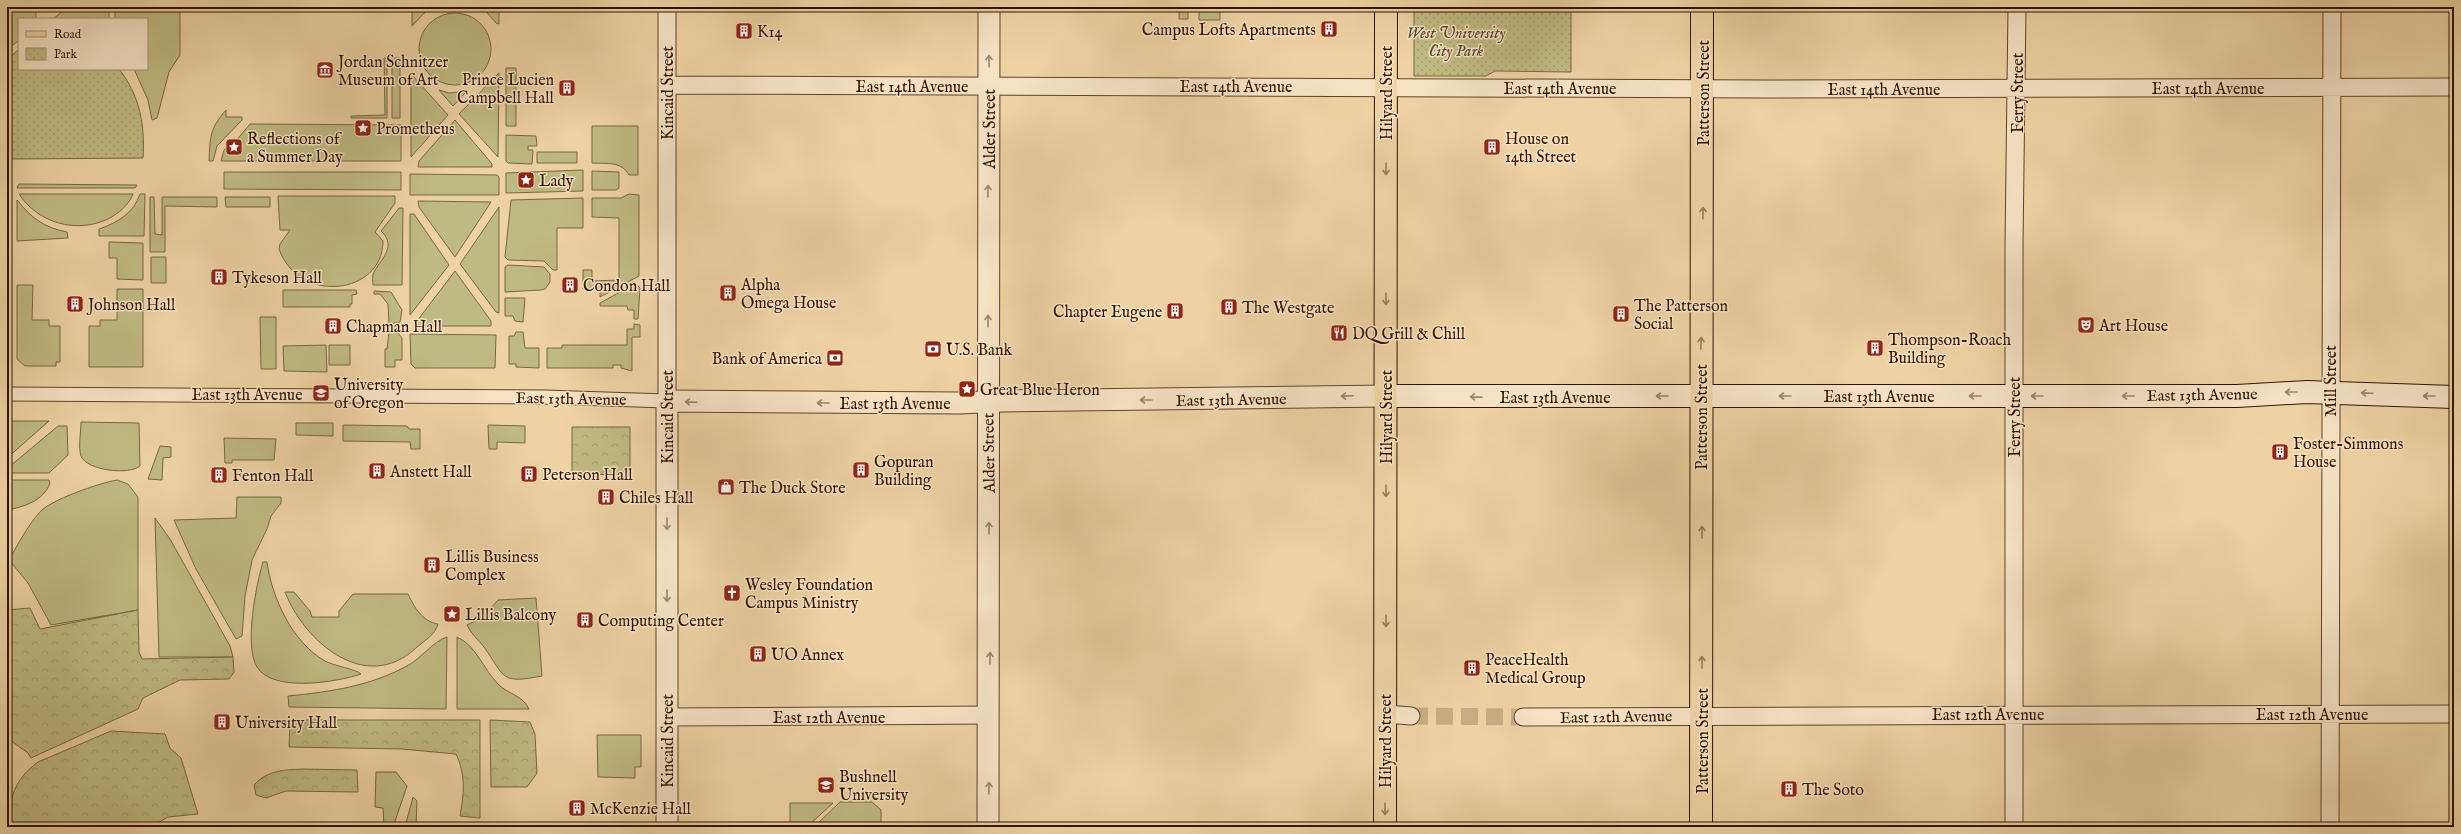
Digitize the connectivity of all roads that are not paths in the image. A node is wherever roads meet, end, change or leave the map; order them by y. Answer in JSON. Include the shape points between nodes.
{"nodes":[{"id":1,"x":667,"y":7,"type":"edge"},
{"id":2,"x":989,"y":7,"type":"edge"},
{"id":3,"x":1386,"y":7,"type":"edge"},
{"id":4,"x":1702,"y":7,"type":"edge"},
{"id":5,"x":2017,"y":7,"type":"edge"},
{"id":6,"x":2332,"y":7,"type":"edge"},
{"id":7,"x":667,"y":85,"type":"junction"},
{"id":8,"x":989,"y":86,"type":"junction"},
{"id":9,"x":2332,"y":87,"type":"junction"},
{"id":10,"x":2454,"y":87,"type":"edge"},
{"id":11,"x":1386,"y":88,"type":"junction"},
{"id":12,"x":1703,"y":88,"type":"junction"},
{"id":13,"x":2018,"y":89,"type":"junction"},
{"id":14,"x":2330,"y":392,"type":"junction"},
{"id":15,"x":7,"y":394,"type":"edge"},
{"id":16,"x":1386,"y":396,"type":"junction"},
{"id":17,"x":1701,"y":396,"type":"junction"},
{"id":18,"x":2014,"y":396,"type":"junction"},
{"id":19,"x":2454,"y":396,"type":"edge"},
{"id":20,"x":667,"y":401,"type":"junction"},
{"id":21,"x":988,"y":402,"type":"junction"},
{"id":22,"x":1386,"y":714,"type":"junction"},
{"id":23,"x":2014,"y":714,"type":"junction"},
{"id":24,"x":2330,"y":714,"type":"junction"},
{"id":25,"x":2454,"y":714,"type":"edge"},
{"id":26,"x":989,"y":715,"type":"junction"},
{"id":27,"x":1702,"y":715,"type":"junction"},
{"id":28,"x":1411,"y":716,"type":"tunnel mouth"},
{"id":29,"x":668,"y":717,"type":"junction"},
{"id":30,"x":1523,"y":717,"type":"tunnel mouth"},
{"id":31,"x":667,"y":827,"type":"edge"},
{"id":32,"x":988,"y":827,"type":"edge"},
{"id":33,"x":1385,"y":827,"type":"edge"},
{"id":34,"x":1701,"y":827,"type":"edge"},
{"id":35,"x":2014,"y":827,"type":"edge"},
{"id":36,"x":2330,"y":827,"type":"edge"}],
"edges":[{"from":1,"to":7,"type":"street","name":"Kincaid Street"},
{"from":8,"to":2,"type":"street","name":"Alder Street","one_way":true},
{"from":3,"to":11,"type":"main road","name":"Hilyard Street"},
{"from":4,"to":12,"type":"main road","name":"Patterson Street"},
{"from":5,"to":13,"type":"street","name":"Ferry Street"},
{"from":6,"to":9,"type":"street","name":"Mill Street"},
{"from":7,"to":8,"type":"street","name":"East 14th Avenue"},
{"from":7,"to":20,"type":"street","name":"Kincaid Street"},
{"from":8,"to":11,"type":"street","name":"East 14th Avenue"},
{"from":21,"to":8,"type":"street","name":"Alder Street","one_way":true},
{"from":9,"to":10,"type":"street","name":"East 14th Avenue"},
{"from":9,"to":13,"type":"street","name":"East 14th Avenue"},
{"from":9,"to":14,"type":"street","name":"Mill Street"},
{"from":11,"to":12,"type":"street","name":"East 14th Avenue"},
{"from":11,"to":16,"type":"main road","name":"Hilyard Street","one_way":true},
{"from":12,"to":13,"type":"street","name":"East 14th Avenue"},
{"from":17,"to":12,"type":"main road","name":"Patterson Street","one_way":true},
{"from":13,"to":18,"type":"street","name":"Ferry Street"},
{"from":14,"to":18,"type":"main road","name":"East 13th Avenue","one_way":true,"via":[[2269,392],[2237,396]]},
{"from":19,"to":14,"type":"main road","name":"East 13th Avenue","one_way":true},
{"from":14,"to":24,"type":"street","name":"Mill Street"},
{"from":15,"to":20,"type":"street","name":"East 13th Avenue","via":[[544,397]]},
{"from":17,"to":16,"type":"main road","name":"East 13th Avenue","one_way":true},
{"from":16,"to":21,"type":"street","name":"East 13th Avenue","one_way":true},
{"from":16,"to":22,"type":"main road","name":"Hilyard Street","one_way":true},
{"from":18,"to":17,"type":"main road","name":"East 13th Avenue","one_way":true},
{"from":27,"to":17,"type":"main road","name":"Patterson Street","one_way":true},
{"from":18,"to":23,"type":"street","name":"Ferry Street"},
{"from":21,"to":20,"type":"street","name":"East 13th Avenue","one_way":true},
{"from":20,"to":29,"type":"street","name":"Kincaid Street","one_way":true},
{"from":26,"to":21,"type":"street","name":"Alder Street","one_way":true},
{"from":22,"to":28,"type":"street"},
{"from":22,"to":33,"type":"main road","name":"Hilyard Street","one_way":true},
{"from":23,"to":24,"type":"street","name":"East 12th Avenue"},
{"from":23,"to":27,"type":"street","name":"East 12th Avenue"},
{"from":23,"to":35,"type":"street","name":"Ferry Street"},
{"from":24,"to":25,"type":"street","name":"East 12th Avenue"},
{"from":24,"to":36,"type":"street","name":"Mill Street"},
{"from":26,"to":29,"type":"street","name":"East 12th Avenue"},
{"from":32,"to":26,"type":"street","name":"Alder Street","one_way":true},
{"from":27,"to":30,"type":"street","name":"East 12th Avenue"},
{"from":27,"to":34,"type":"main road","name":"Patterson Street"},
{"from":29,"to":31,"type":"street","name":"Kincaid Street"}]}
